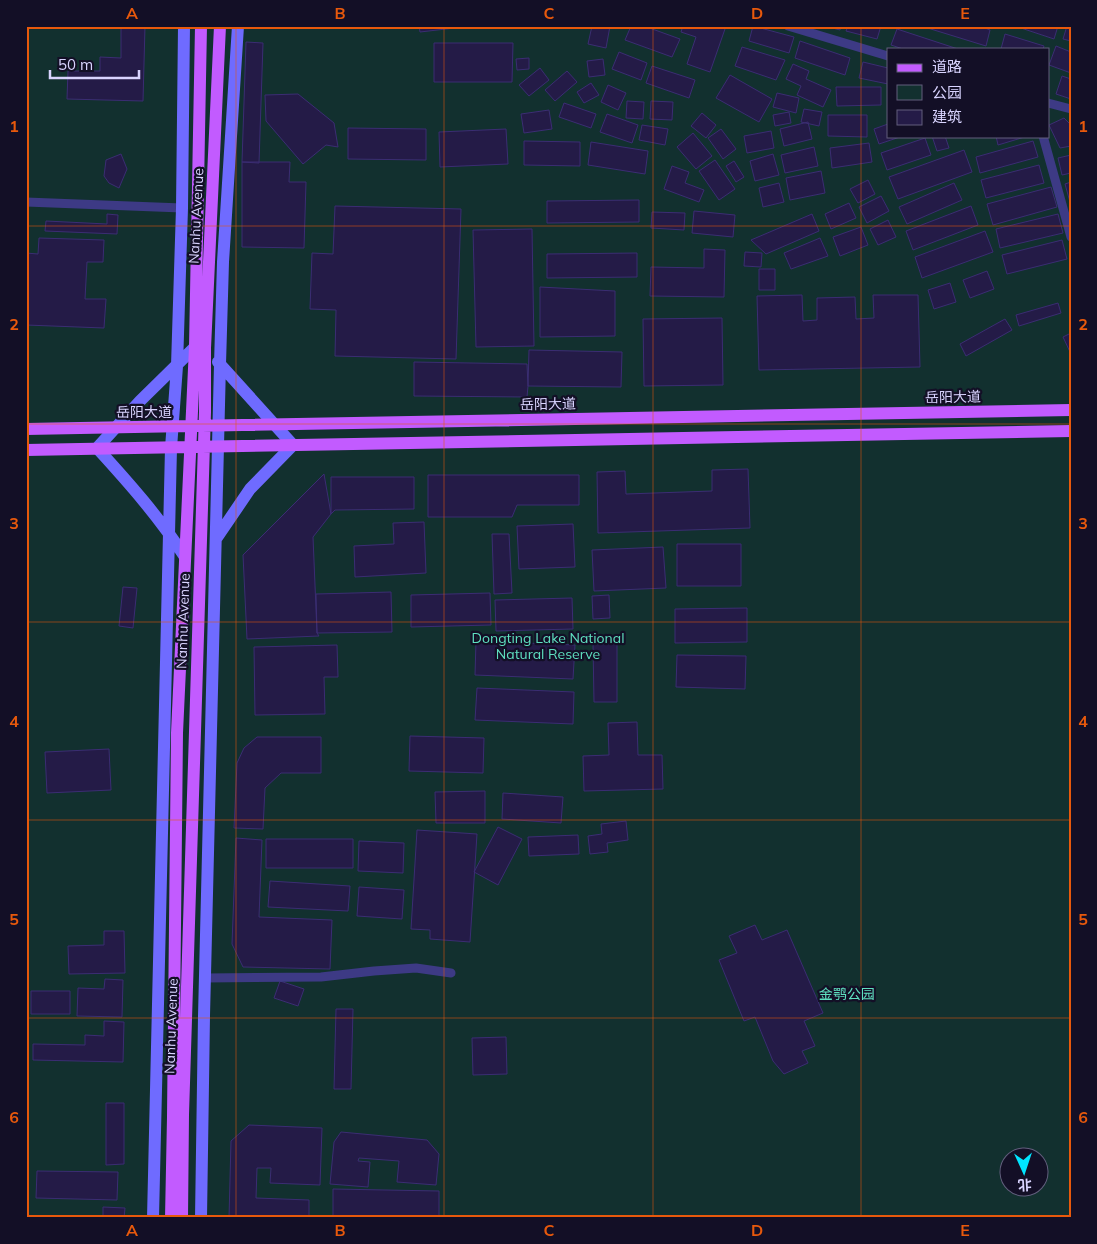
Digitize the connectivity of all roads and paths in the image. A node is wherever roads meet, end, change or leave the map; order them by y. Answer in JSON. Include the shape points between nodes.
{"nodes":[{"id":1,"x":184,"y":26,"type":"edge"},
{"id":2,"x":201,"y":26,"type":"edge"},
{"id":3,"x":220,"y":26,"type":"edge"},
{"id":4,"x":238,"y":26,"type":"edge"},
{"id":5,"x":788,"y":26,"type":"edge"},
{"id":6,"x":887,"y":56,"type":"edge"},
{"id":7,"x":1050,"y":104,"type":"edge"},
{"id":8,"x":1071,"y":110,"type":"edge"},
{"id":9,"x":1044,"y":138,"type":"edge"},
{"id":10,"x":26,"y":202,"type":"edge"},
{"id":11,"x":182,"y":208,"type":"junction"},
{"id":12,"x":1071,"y":237,"type":"edge"},
{"id":13,"x":200,"y":348,"type":"junction"},
{"id":14,"x":220,"y":364,"type":"junction"},
{"id":15,"x":177,"y":366,"type":"junction"},
{"id":16,"x":1071,"y":410,"type":"edge"},
{"id":17,"x":275,"y":424,"type":"junction"},
{"id":18,"x":191,"y":426,"type":"junction"},
{"id":19,"x":204,"y":426,"type":"junction"},
{"id":20,"x":218,"y":426,"type":"junction"},
{"id":21,"x":116,"y":427,"type":"junction"},
{"id":22,"x":172,"y":427,"type":"junction"},
{"id":23,"x":26,"y":429,"type":"edge"},
{"id":24,"x":1071,"y":432,"type":"edge"},
{"id":25,"x":294,"y":445,"type":"junction"},
{"id":26,"x":217,"y":447,"type":"junction"},
{"id":27,"x":97,"y":448,"type":"junction"},
{"id":28,"x":170,"y":448,"type":"junction"},
{"id":29,"x":190,"y":448,"type":"junction"},
{"id":30,"x":204,"y":448,"type":"junction"},
{"id":31,"x":26,"y":450,"type":"edge"},
{"id":32,"x":169,"y":532,"type":"junction"},
{"id":33,"x":215,"y":540,"type":"junction"},
{"id":34,"x":185,"y":557,"type":"junction"},
{"id":35,"x":200,"y":562,"type":"junction"},
{"id":36,"x":451,"y":973,"type":"dead end"},
{"id":37,"x":205,"y":978,"type":"junction"},
{"id":38,"x":153,"y":1218,"type":"edge"},
{"id":39,"x":171,"y":1218,"type":"edge"},
{"id":40,"x":182,"y":1218,"type":"edge"},
{"id":41,"x":201,"y":1218,"type":"edge"}],
"edges":[{"from":1,"to":11,"type":"main road"},
{"from":2,"to":13,"type":"main road","name":"Nanhu Avenue"},
{"from":3,"to":13,"type":"main road","name":"Nanhu Avenue"},
{"from":4,"to":14,"type":"main road"},
{"from":5,"to":6,"type":"street"},
{"from":7,"to":8,"type":"street"},
{"from":9,"to":12,"type":"street"},
{"from":10,"to":11,"type":"street"},
{"from":11,"to":15,"type":"main road"},
{"from":13,"to":14,"type":"main road"},
{"from":13,"to":15,"type":"main road"},
{"from":13,"to":18,"type":"main road","name":"Nanhu Avenue"},
{"from":13,"to":19,"type":"main road","name":"Nanhu Avenue"},
{"from":14,"to":17,"type":"main road"},
{"from":14,"to":20,"type":"main road"},
{"from":15,"to":21,"type":"main road"},
{"from":15,"to":22,"type":"main road"},
{"from":16,"to":17,"type":"main road","name":"岳阳大道"},
{"from":17,"to":20,"type":"main road","name":"岳阳大道"},
{"from":17,"to":25,"type":"main road"},
{"from":18,"to":19,"type":"main road","name":"岳阳大道"},
{"from":18,"to":22,"type":"main road","name":"岳阳大道"},
{"from":18,"to":29,"type":"main road","name":"Nanhu Avenue"},
{"from":19,"to":20,"type":"main road","name":"岳阳大道"},
{"from":19,"to":30,"type":"main road","name":"Nanhu Avenue"},
{"from":20,"to":26,"type":"main road"},
{"from":21,"to":22,"type":"main road","name":"岳阳大道"},
{"from":21,"to":23,"type":"main road","name":"岳阳大道"},
{"from":21,"to":27,"type":"main road"},
{"from":22,"to":28,"type":"main road"},
{"from":24,"to":25,"type":"main road"},
{"from":25,"to":26,"type":"main road"},
{"from":25,"to":33,"type":"main road","via":[[250,489]]},
{"from":26,"to":30,"type":"main road"},
{"from":26,"to":33,"type":"main road"},
{"from":27,"to":28,"type":"main road"},
{"from":27,"to":31,"type":"main road"},
{"from":27,"to":32,"type":"main road"},
{"from":28,"to":29,"type":"main road"},
{"from":28,"to":32,"type":"main road"},
{"from":29,"to":30,"type":"main road"},
{"from":29,"to":34,"type":"main road","name":"Nanhu Avenue"},
{"from":30,"to":35,"type":"main road","name":"Nanhu Avenue"},
{"from":32,"to":34,"type":"main road"},
{"from":32,"to":38,"type":"main road"},
{"from":33,"to":35,"type":"main road"},
{"from":33,"to":37,"type":"main road"},
{"from":34,"to":39,"type":"main road","name":"Nanhu Avenue","via":[[177,733]]},
{"from":35,"to":40,"type":"main road","name":"Nanhu Avenue"},
{"from":36,"to":37,"type":"street","via":[[416,968],[320,977]]},
{"from":37,"to":41,"type":"main road"}]}
